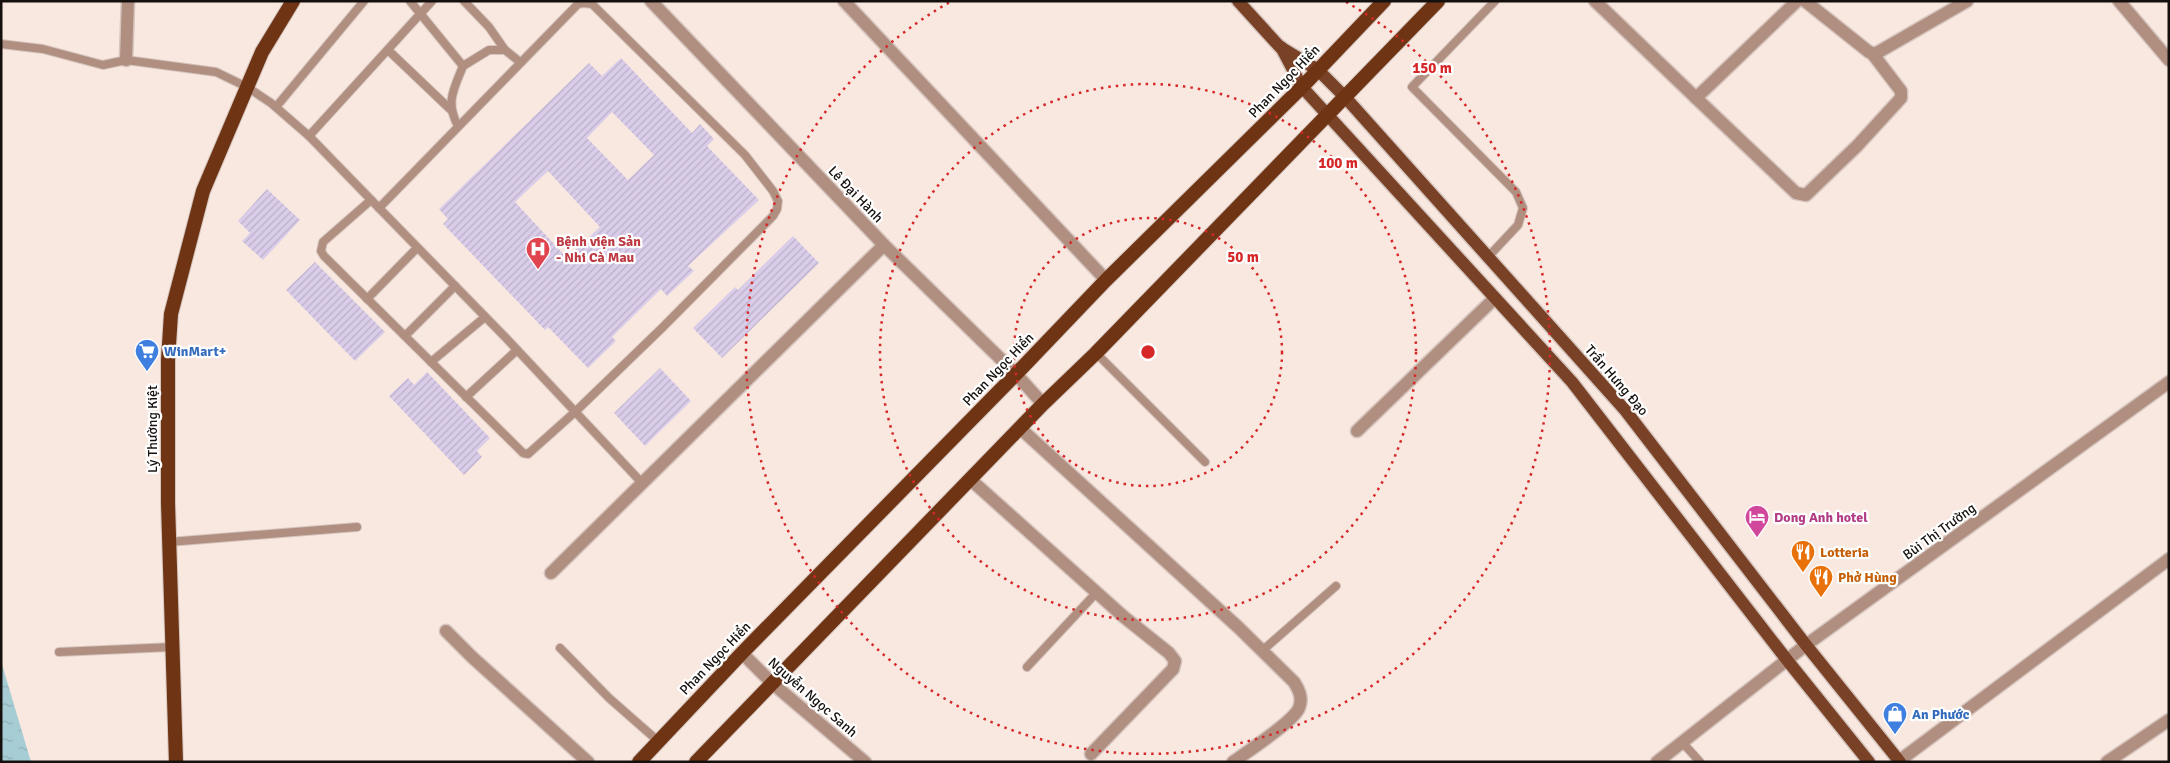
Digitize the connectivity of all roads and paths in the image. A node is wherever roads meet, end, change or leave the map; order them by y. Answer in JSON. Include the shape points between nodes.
{"nodes":[{"id":1,"x":128,"y":1,"type":"edge"},
{"id":2,"x":293,"y":1,"type":"edge"},
{"id":3,"x":364,"y":1,"type":"edge"},
{"id":4,"x":410,"y":1,"type":"edge"},
{"id":5,"x":432,"y":1,"type":"edge"},
{"id":6,"x":464,"y":1,"type":"edge"},
{"id":7,"x":651,"y":1,"type":"edge"},
{"id":8,"x":844,"y":1,"type":"edge"},
{"id":9,"x":1238,"y":1,"type":"edge"},
{"id":10,"x":1384,"y":1,"type":"edge"},
{"id":11,"x":1438,"y":1,"type":"edge"},
{"id":12,"x":1495,"y":1,"type":"edge"},
{"id":13,"x":1595,"y":1,"type":"edge"},
{"id":14,"x":1798,"y":1,"type":"edge"},
{"id":15,"x":1805,"y":1,"type":"edge"},
{"id":16,"x":1967,"y":1,"type":"edge"},
{"id":17,"x":2118,"y":1,"type":"edge"},
{"id":18,"x":420,"y":13,"type":"junction"},
{"id":19,"x":1,"y":44,"type":"edge"},
{"id":20,"x":1280,"y":46,"type":"junction"},
{"id":21,"x":388,"y":50,"type":"junction"},
{"id":22,"x":505,"y":50,"type":"junction"},
{"id":23,"x":1872,"y":53,"type":"junction"},
{"id":24,"x":126,"y":60,"type":"junction"},
{"id":25,"x":2169,"y":60,"type":"edge"},
{"id":26,"x":520,"y":62,"type":"junction"},
{"id":27,"x":463,"y":66,"type":"junction"},
{"id":28,"x":1318,"y":70,"type":"junction"},
{"id":29,"x":247,"y":87,"type":"junction"},
{"id":30,"x":1302,"y":87,"type":"junction"},
{"id":31,"x":1345,"y":97,"type":"junction"},
{"id":32,"x":1696,"y":98,"type":"junction"},
{"id":33,"x":276,"y":107,"type":"junction"},
{"id":34,"x":451,"y":110,"type":"junction"},
{"id":35,"x":1328,"y":115,"type":"junction"},
{"id":36,"x":458,"y":126,"type":"junction"},
{"id":37,"x":309,"y":136,"type":"junction"},
{"id":38,"x":371,"y":200,"type":"junction"},
{"id":39,"x":379,"y":208,"type":"junction"},
{"id":40,"x":884,"y":245,"type":"junction"},
{"id":41,"x":417,"y":248,"type":"junction"},
{"id":42,"x":1488,"y":257,"type":"junction"},
{"id":43,"x":1106,"y":280,"type":"junction"},
{"id":44,"x":455,"y":286,"type":"junction"},
{"id":45,"x":1495,"y":298,"type":"junction"},
{"id":46,"x":368,"y":299,"type":"junction"},
{"id":47,"x":485,"y":317,"type":"junction"},
{"id":48,"x":405,"y":336,"type":"junction"},
{"id":49,"x":1570,"y":348,"type":"junction"},
{"id":50,"x":517,"y":350,"type":"junction"},
{"id":51,"x":1096,"y":354,"type":"junction"},
{"id":52,"x":431,"y":362,"type":"junction"},
{"id":53,"x":1555,"y":363,"type":"junction"},
{"id":54,"x":1016,"y":374,"type":"junction"},
{"id":55,"x":2169,"y":382,"type":"edge"},
{"id":56,"x":466,"y":397,"type":"junction"},
{"id":57,"x":1043,"y":404,"type":"junction"},
{"id":58,"x":575,"y":412,"type":"junction"},
{"id":59,"x":1021,"y":429,"type":"junction"},
{"id":60,"x":1357,"y":431,"type":"dead end"},
{"id":61,"x":1205,"y":462,"type":"dead end"},
{"id":62,"x":971,"y":480,"type":"junction"},
{"id":63,"x":643,"y":484,"type":"junction"},
{"id":64,"x":357,"y":528,"type":"dead end"},
{"id":65,"x":169,"y":542,"type":"junction"},
{"id":66,"x":2169,"y":559,"type":"edge"},
{"id":67,"x":551,"y":573,"type":"dead end"},
{"id":68,"x":1336,"y":586,"type":"dead end"},
{"id":69,"x":1097,"y":592,"type":"junction"},
{"id":70,"x":446,"y":631,"type":"dead end"},
{"id":71,"x":1806,"y":646,"type":"junction"},
{"id":72,"x":172,"y":647,"type":"junction"},
{"id":73,"x":560,"y":648,"type":"dead end"},
{"id":74,"x":1263,"y":650,"type":"junction"},
{"id":75,"x":59,"y":652,"type":"dead end"},
{"id":76,"x":742,"y":653,"type":"junction"},
{"id":77,"x":1787,"y":660,"type":"junction"},
{"id":78,"x":1027,"y":667,"type":"dead end"},
{"id":79,"x":772,"y":683,"type":"junction"},
{"id":80,"x":2169,"y":720,"type":"edge"},
{"id":81,"x":658,"y":741,"type":"junction"},
{"id":82,"x":1682,"y":742,"type":"junction"},
{"id":83,"x":1091,"y":754,"type":"dead end"},
{"id":84,"x":1900,"y":761,"type":"edge"},
{"id":85,"x":2108,"y":761,"type":"edge"},
{"id":86,"x":176,"y":762,"type":"edge"},
{"id":87,"x":588,"y":762,"type":"edge"},
{"id":88,"x":639,"y":762,"type":"edge"},
{"id":89,"x":696,"y":762,"type":"edge"},
{"id":90,"x":865,"y":762,"type":"edge"},
{"id":91,"x":1233,"y":762,"type":"edge"},
{"id":92,"x":1657,"y":762,"type":"edge"},
{"id":93,"x":1700,"y":762,"type":"edge"},
{"id":94,"x":1869,"y":762,"type":"edge"}],
"edges":[{"from":1,"to":24,"type":"street"},
{"from":2,"to":29,"type":"highway","name":"Lý Thường Kiệt","via":[[262,52]]},
{"from":3,"to":33,"type":"lane"},
{"from":4,"to":18,"type":"lane"},
{"from":5,"to":18,"type":"lane"},
{"from":6,"to":22,"type":"lane"},
{"from":7,"to":40,"type":"street","name":"Lê Đại Hành"},
{"from":8,"to":43,"type":"street"},
{"from":9,"to":20,"type":"main road","name":"Trần Hưng Đạo"},
{"from":10,"to":28,"type":"highway","name":"Phan Ngọc Hiển"},
{"from":11,"to":31,"type":"highway"},
{"from":12,"to":42,"type":"lane","via":[[1412,87],[1516,192],[1523,208],[1518,225]]},
{"from":13,"to":32,"type":"street"},
{"from":14,"to":32,"type":"street"},
{"from":15,"to":23,"type":"street"},
{"from":16,"to":23,"type":"street","via":[[1879,53]]},
{"from":17,"to":25,"type":"street"},
{"from":18,"to":21,"type":"lane"},
{"from":18,"to":27,"type":"lane"},
{"from":19,"to":24,"type":"lane","via":[[43,48],[103,65]]},
{"from":20,"to":28,"type":"main road","name":"Trần Hưng Đạo"},
{"from":20,"to":30,"type":"main road","name":"Trần Hưng Đạo"},
{"from":21,"to":34,"type":"lane"},
{"from":21,"to":37,"type":"lane"},
{"from":22,"to":26,"type":"lane"},
{"from":22,"to":27,"type":"lane","via":[[489,50]]},
{"from":23,"to":32,"type":"street","via":[[1901,91],[1901,98],[1806,195],[1796,193]]},
{"from":24,"to":29,"type":"lane","via":[[216,72]]},
{"from":26,"to":36,"type":"lane"},
{"from":26,"to":58,"type":"lane","via":[[578,4],[592,4],[745,155],[774,191],[778,201],[773,216]]},
{"from":27,"to":34,"type":"lane","via":[[453,89]]},
{"from":28,"to":30,"type":"highway","name":"Phan Ngọc Hiển"},
{"from":28,"to":31,"type":"main road","name":"Trần Hưng Đạo"},
{"from":29,"to":33,"type":"lane"},
{"from":29,"to":65,"type":"highway","name":"Lý Thường Kiệt","via":[[203,191],[171,314],[168,360]]},
{"from":30,"to":35,"type":"main road","name":"Trần Hưng Đạo"},
{"from":30,"to":43,"type":"highway","name":"Phan Ngọc Hiển"},
{"from":31,"to":35,"type":"highway"},
{"from":31,"to":42,"type":"main road","name":"Trần Hưng Đạo"},
{"from":33,"to":37,"type":"lane"},
{"from":34,"to":36,"type":"lane"},
{"from":35,"to":45,"type":"main road","name":"Trần Hưng Đạo"},
{"from":35,"to":51,"type":"highway"},
{"from":36,"to":39,"type":"lane"},
{"from":37,"to":38,"type":"lane"},
{"from":38,"to":39,"type":"lane"},
{"from":38,"to":46,"type":"lane","via":[[321,247],[324,256]]},
{"from":39,"to":41,"type":"lane"},
{"from":40,"to":54,"type":"street","name":"Lê Đại Hành"},
{"from":40,"to":63,"type":"street"},
{"from":41,"to":44,"type":"lane"},
{"from":41,"to":46,"type":"lane"},
{"from":42,"to":49,"type":"main road","name":"Trần Hưng Đạo"},
{"from":43,"to":54,"type":"highway","name":"Phan Ngọc Hiển"},
{"from":44,"to":47,"type":"lane"},
{"from":44,"to":48,"type":"lane"},
{"from":45,"to":53,"type":"main road","name":"Trần Hưng Đạo"},
{"from":45,"to":60,"type":"street"},
{"from":46,"to":48,"type":"lane"},
{"from":47,"to":50,"type":"lane"},
{"from":47,"to":52,"type":"lane"},
{"from":48,"to":52,"type":"lane"},
{"from":49,"to":53,"type":"main road"},
{"from":49,"to":71,"type":"main road","name":"Trần Hưng Đạo","via":[[1625,410]]},
{"from":50,"to":56,"type":"lane"},
{"from":50,"to":58,"type":"lane"},
{"from":51,"to":57,"type":"highway"},
{"from":51,"to":61,"type":"lane"},
{"from":52,"to":56,"type":"lane"},
{"from":53,"to":77,"type":"main road","name":"Trần Hưng Đạo"},
{"from":54,"to":57,"type":"street","name":"Lê Đại Hành"},
{"from":54,"to":76,"type":"highway","name":"Phan Ngọc Hiển"},
{"from":55,"to":71,"type":"street","name":"Bùi Thị Trường"},
{"from":56,"to":58,"type":"lane","via":[[523,453],[528,454]]},
{"from":57,"to":59,"type":"highway"},
{"from":58,"to":63,"type":"lane"},
{"from":59,"to":62,"type":"highway"},
{"from":59,"to":74,"type":"street"},
{"from":62,"to":69,"type":"street"},
{"from":62,"to":79,"type":"highway"},
{"from":63,"to":67,"type":"street"},
{"from":64,"to":65,"type":"lane"},
{"from":65,"to":72,"type":"highway","name":"Lý Thường Kiệt"},
{"from":66,"to":84,"type":"street"},
{"from":68,"to":74,"type":"lane"},
{"from":69,"to":78,"type":"lane"},
{"from":69,"to":83,"type":"street","via":[[1175,661],[1173,669]]},
{"from":70,"to":87,"type":"street"},
{"from":71,"to":77,"type":"street","name":"Bùi Thị Trường"},
{"from":71,"to":84,"type":"main road","name":"Trần Hưng Đạo"},
{"from":72,"to":75,"type":"lane"},
{"from":72,"to":86,"type":"highway","name":"Lý Thường Kiệt"},
{"from":73,"to":81,"type":"lane","via":[[609,698]]},
{"from":74,"to":91,"type":"street","via":[[1294,682],[1299,690],[1300,706],[1285,723]]},
{"from":76,"to":79,"type":"street","name":"Nguyễn Ngọc Sanh"},
{"from":76,"to":81,"type":"highway","name":"Phan Ngọc Hiển"},
{"from":77,"to":82,"type":"street","name":"Bùi Thị Trường"},
{"from":77,"to":94,"type":"main road","name":"Trần Hưng Đạo"},
{"from":79,"to":89,"type":"highway"},
{"from":79,"to":90,"type":"street","name":"Nguyễn Ngọc Sanh"},
{"from":80,"to":85,"type":"street"},
{"from":81,"to":88,"type":"highway","name":"Phan Ngọc Hiển"},
{"from":82,"to":92,"type":"street","name":"Bùi Thị Trường"},
{"from":82,"to":93,"type":"lane"}]}
